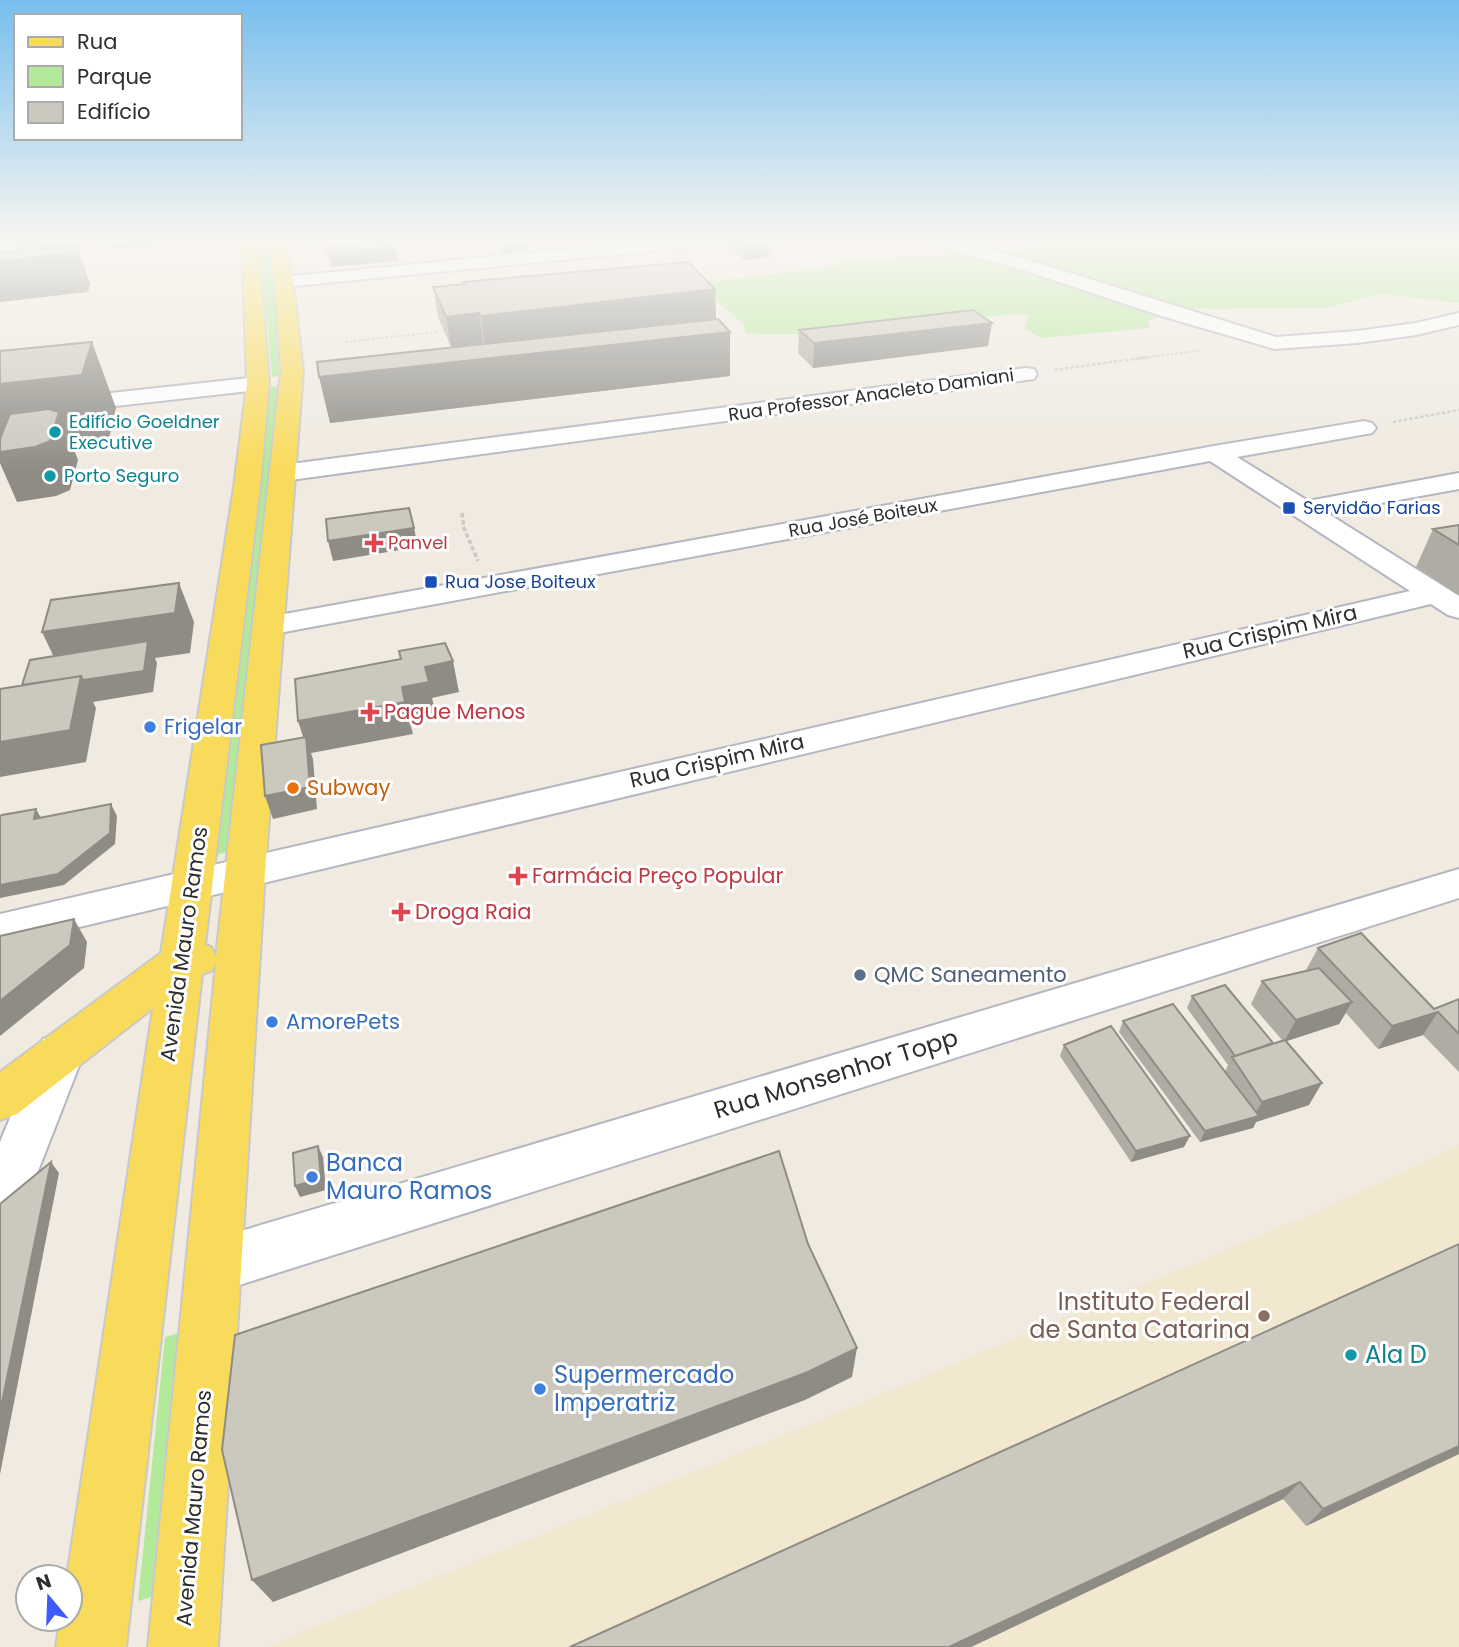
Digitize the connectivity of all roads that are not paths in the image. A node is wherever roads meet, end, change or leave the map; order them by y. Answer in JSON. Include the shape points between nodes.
{"nodes":[{"id":1,"x":254,"y":317,"type":"edge"},
{"id":2,"x":288,"y":317,"type":"edge"},
{"id":3,"x":1185,"y":317,"type":"edge"},
{"id":4,"x":1459,"y":320,"type":"edge"},
{"id":5,"x":1026,"y":374,"type":"road end"},
{"id":6,"x":291,"y":380,"type":"junction"},
{"id":7,"x":258,"y":384,"type":"junction"},
{"id":8,"x":0,"y":412,"type":"edge"},
{"id":9,"x":1364,"y":428,"type":"road end"},
{"id":10,"x":1214,"y":453,"type":"junction"},
{"id":11,"x":283,"y":473,"type":"junction"},
{"id":12,"x":1459,"y":481,"type":"edge"},
{"id":13,"x":1303,"y":510,"type":"junction"},
{"id":14,"x":1447,"y":601,"type":"edge"},
{"id":15,"x":268,"y":626,"type":"junction"},
{"id":16,"x":245,"y":872,"type":"junction"},
{"id":17,"x":1459,"y":883,"type":"edge"},
{"id":18,"x":192,"y":884,"type":"junction"},
{"id":19,"x":0,"y":930,"type":"edge"},
{"id":20,"x":181,"y":962,"type":"junction"},
{"id":21,"x":237,"y":976,"type":"junction"},
{"id":22,"x":60,"y":1054,"type":"junction"},
{"id":23,"x":0,"y":1099,"type":"edge"},
{"id":24,"x":0,"y":1188,"type":"edge"},
{"id":25,"x":214,"y":1266,"type":"junction"},
{"id":26,"x":91,"y":1647,"type":"edge"},
{"id":27,"x":183,"y":1647,"type":"edge"}],
"edges":[{"from":1,"to":7,"type":"main road","name":"Avenida Mauro Ramos"},
{"from":2,"to":6,"type":"main road","name":"Avenida Mauro Ramos"},
{"from":3,"to":4,"type":"street","via":[[1275,343],[1357,337]]},
{"from":5,"to":11,"type":"street","name":"Rua Professor Anacleto Damiani"},
{"from":6,"to":7,"type":"main road"},
{"from":6,"to":11,"type":"main road","name":"Avenida Mauro Ramos"},
{"from":7,"to":8,"type":"street"},
{"from":7,"to":18,"type":"main road","name":"Avenida Mauro Ramos"},
{"from":9,"to":10,"type":"street","name":"Rua José Boiteux"},
{"from":10,"to":13,"type":"street"},
{"from":10,"to":15,"type":"street","name":"Rua José Boiteux"},
{"from":11,"to":15,"type":"main road","name":"Avenida Mauro Ramos"},
{"from":12,"to":13,"type":"street"},
{"from":13,"to":14,"type":"street"},
{"from":14,"to":16,"type":"street","name":"Rua Crispim Mira"},
{"from":15,"to":16,"type":"main road","name":"Avenida Mauro Ramos"},
{"from":16,"to":18,"type":"street","name":"Rua Crispim Mira"},
{"from":16,"to":21,"type":"main road","name":"Avenida Mauro Ramos"},
{"from":17,"to":25,"type":"street","name":"Rua Monsenhor Topp"},
{"from":18,"to":19,"type":"street","name":"Rua Crispim Mira"},
{"from":18,"to":20,"type":"main road","name":"Avenida Mauro Ramos"},
{"from":20,"to":21,"type":"main road","via":[[213,958]]},
{"from":20,"to":22,"type":"main road"},
{"from":20,"to":26,"type":"main road","name":"Avenida Mauro Ramos"},
{"from":21,"to":25,"type":"main road","name":"Avenida Mauro Ramos"},
{"from":22,"to":23,"type":"main road"},
{"from":22,"to":24,"type":"street","via":[[20,1155]]},
{"from":25,"to":27,"type":"main road","name":"Avenida Mauro Ramos"}]}
